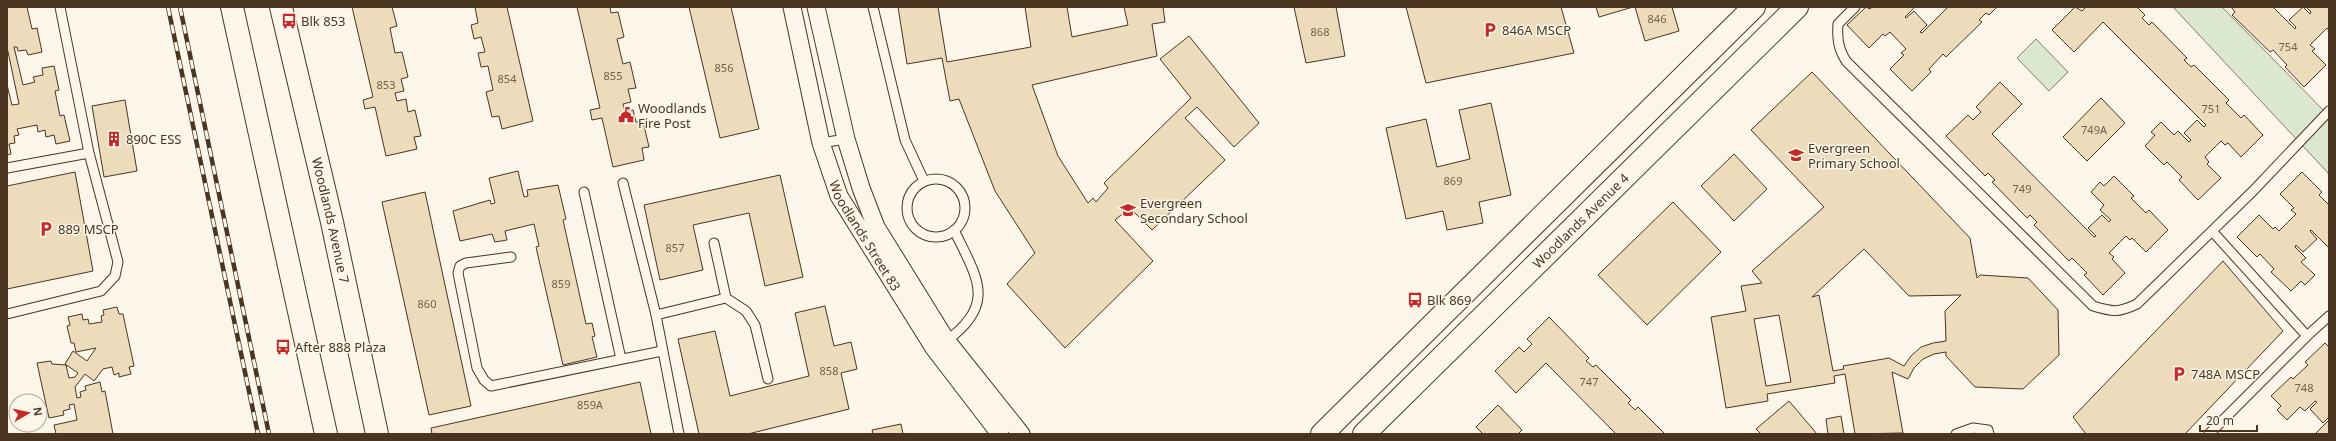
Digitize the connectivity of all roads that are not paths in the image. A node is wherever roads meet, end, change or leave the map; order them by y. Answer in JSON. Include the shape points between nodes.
{"nodes":[{"id":1,"x":60,"y":7,"type":"edge"},
{"id":2,"x":232,"y":7,"type":"edge"},
{"id":3,"x":281,"y":7,"type":"edge"},
{"id":4,"x":792,"y":7,"type":"edge"},
{"id":5,"x":816,"y":7,"type":"edge"},
{"id":6,"x":873,"y":7,"type":"edge"},
{"id":7,"x":1754,"y":7,"type":"edge"},
{"id":8,"x":1797,"y":7,"type":"edge"},
{"id":9,"x":1855,"y":7,"type":"edge"},
{"id":10,"x":2329,"y":111,"type":"edge"},
{"id":11,"x":846,"y":139,"type":"junction"},
{"id":12,"x":821,"y":143,"type":"junction"},
{"id":13,"x":89,"y":153,"type":"junction"},
{"id":14,"x":7,"y":168,"type":"edge"},
{"id":15,"x":924,"y":181,"type":"junction"},
{"id":16,"x":623,"y":183,"type":"dead end"},
{"id":17,"x":584,"y":192,"type":"dead end"},
{"id":18,"x":954,"y":230,"type":"junction"},
{"id":19,"x":2212,"y":231,"type":"junction"},
{"id":20,"x":714,"y":243,"type":"dead end"},
{"id":21,"x":510,"y":257,"type":"dead end"},
{"id":22,"x":726,"y":298,"type":"junction"},
{"id":23,"x":7,"y":314,"type":"edge"},
{"id":24,"x":656,"y":315,"type":"junction"},
{"id":25,"x":2329,"y":316,"type":"edge"},
{"id":26,"x":2307,"y":336,"type":"junction"},
{"id":27,"x":940,"y":344,"type":"junction"},
{"id":28,"x":662,"y":351,"type":"junction"},
{"id":29,"x":622,"y":358,"type":"junction"},
{"id":30,"x":768,"y":378,"type":"dead end"},
{"id":31,"x":326,"y":434,"type":"edge"},
{"id":32,"x":377,"y":434,"type":"edge"},
{"id":33,"x":679,"y":434,"type":"edge"},
{"id":34,"x":1000,"y":434,"type":"edge"},
{"id":35,"x":1021,"y":434,"type":"edge"},
{"id":36,"x":1322,"y":434,"type":"edge"},
{"id":37,"x":1364,"y":434,"type":"edge"},
{"id":38,"x":1956,"y":434,"type":"edge"},
{"id":39,"x":1989,"y":434,"type":"edge"},
{"id":40,"x":2209,"y":434,"type":"edge"}],
"edges":[{"from":1,"to":13,"type":"lane"},
{"from":2,"to":31,"type":"main road"},
{"from":3,"to":32,"type":"main road","name":"Woodlands Avenue 7","via":[[332,222]]},
{"from":4,"to":12,"type":"street","name":"Woodlands Street 83"},
{"from":5,"to":11,"type":"street","name":"Woodlands Street 83"},
{"from":6,"to":15,"type":"lane","via":[[904,140]]},
{"from":7,"to":36,"type":"main road"},
{"from":8,"to":37,"type":"main road","name":"Woodlands Avenue 4"},
{"from":9,"to":19,"type":"lane","via":[[1838,24],[1840,51],[1846,61],[2093,306],[2122,312],[2137,304]]},
{"from":10,"to":19,"type":"lane"},
{"from":11,"to":12,"type":"lane"},
{"from":11,"to":27,"type":"street","name":"Woodlands Street 83","via":[[876,227]]},
{"from":12,"to":27,"type":"street","name":"Woodlands Street 83","via":[[840,196]]},
{"from":13,"to":14,"type":"lane"},
{"from":13,"to":23,"type":"lane","via":[[118,262],[115,276],[101,291]]},
{"from":15,"to":18,"type":"lane","via":[[942,179],[958,189],[965,206],[960,223]]},
{"from":15,"to":18,"type":"lane","via":[[916,187],[909,199],[908,214],[912,223],[927,235],[941,236]]},
{"from":16,"to":24,"type":"lane"},
{"from":17,"to":29,"type":"lane"},
{"from":18,"to":27,"type":"lane","via":[[978,279],[979,298],[971,317]]},
{"from":19,"to":26,"type":"lane"},
{"from":20,"to":22,"type":"lane"},
{"from":21,"to":29,"type":"lane","via":[[466,263],[460,266],[458,273],[477,368],[484,380],[491,386]]},
{"from":22,"to":24,"type":"lane"},
{"from":22,"to":30,"type":"lane","via":[[746,311],[755,325]]},
{"from":24,"to":28,"type":"lane"},
{"from":25,"to":26,"type":"lane"},
{"from":26,"to":40,"type":"lane"},
{"from":27,"to":34,"type":"street","name":"Woodlands Street 83"},
{"from":27,"to":35,"type":"street","name":"Woodlands Street 83"},
{"from":28,"to":29,"type":"lane"},
{"from":28,"to":33,"type":"lane"},
{"from":38,"to":39,"type":"lane","via":[[1973,428],[1988,430]]}]}
